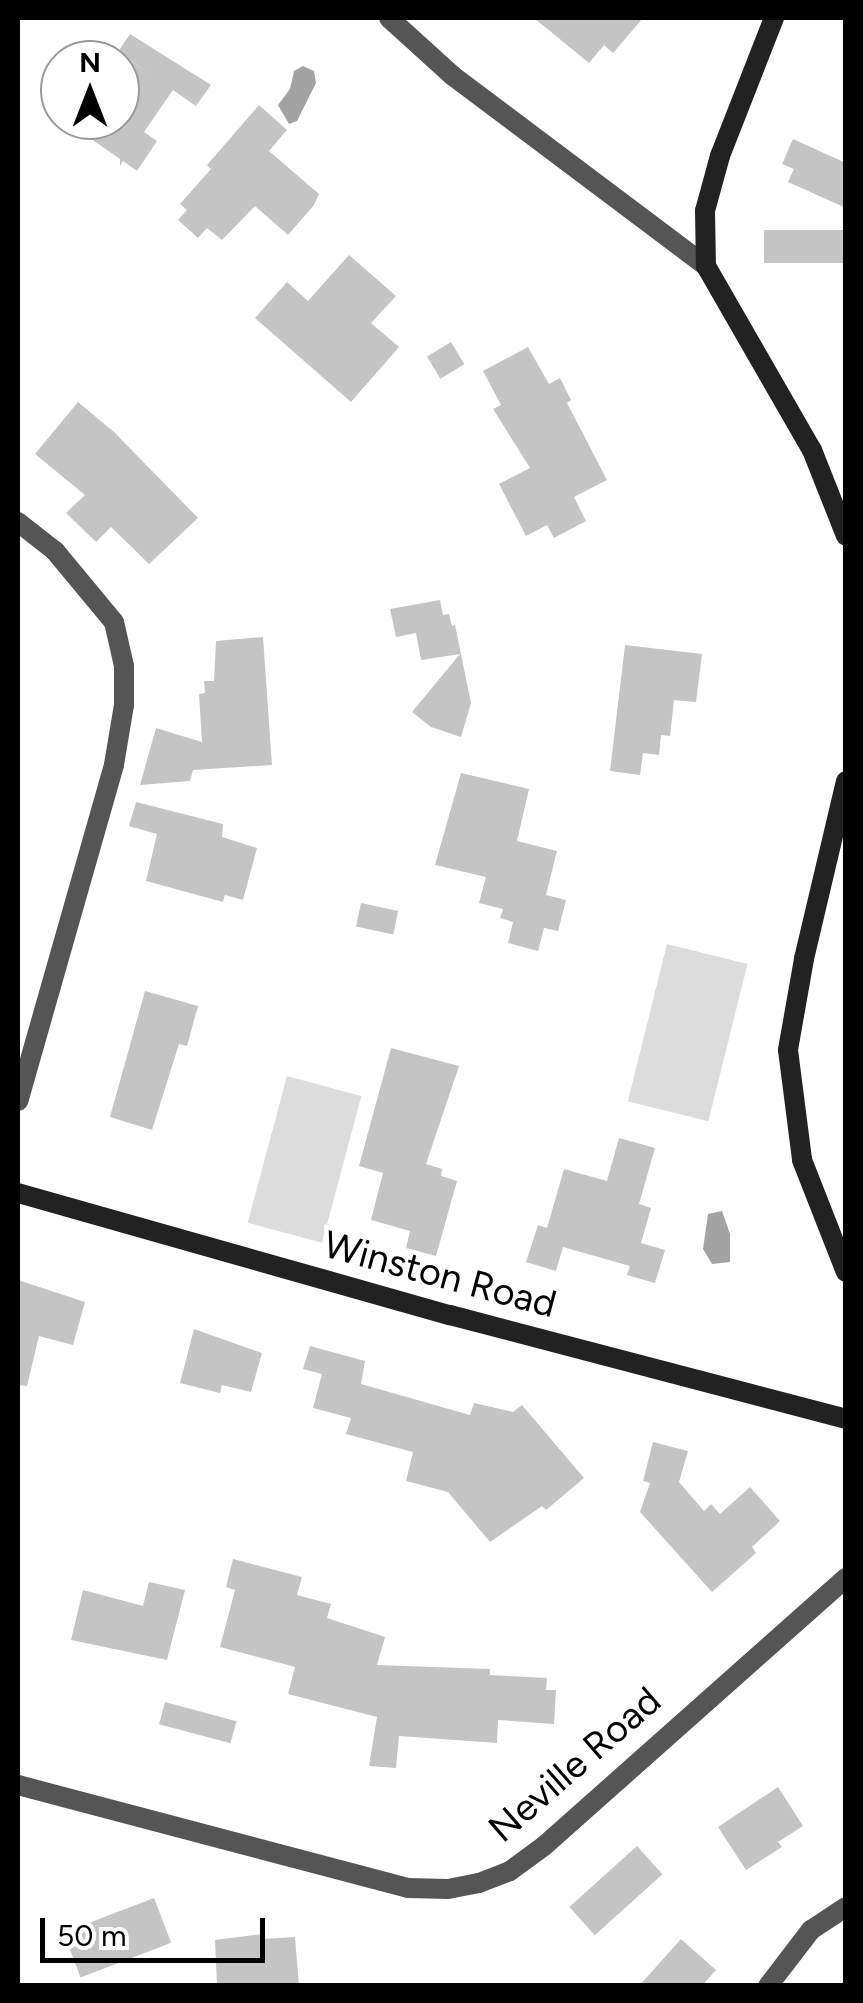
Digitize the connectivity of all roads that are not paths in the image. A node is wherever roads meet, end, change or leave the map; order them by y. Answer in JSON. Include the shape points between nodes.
{"nodes":[{"id":1,"x":389,"y":18,"type":"edge"},
{"id":2,"x":774,"y":18,"type":"edge"},
{"id":3,"x":706,"y":266,"type":"junction"},
{"id":4,"x":18,"y":522,"type":"edge"},
{"id":5,"x":846,"y":536,"type":"edge"},
{"id":6,"x":846,"y":781,"type":"edge"},
{"id":7,"x":18,"y":1101,"type":"edge"},
{"id":8,"x":18,"y":1193,"type":"edge"},
{"id":9,"x":846,"y":1272,"type":"edge"},
{"id":10,"x":846,"y":1419,"type":"edge"},
{"id":11,"x":846,"y":1578,"type":"edge"},
{"id":12,"x":18,"y":1785,"type":"edge"},
{"id":13,"x":846,"y":1908,"type":"edge"},
{"id":14,"x":768,"y":1986,"type":"edge"}],
"edges":[{"from":1,"to":3,"type":"street","via":[[453,76]]},
{"from":2,"to":3,"type":"street","via":[[720,156],[705,211]]},
{"from":3,"to":5,"type":"street","via":[[812,450]]},
{"from":4,"to":7,"type":"street","via":[[54,551],[114,622],[124,705],[114,765]]},
{"from":6,"to":9,"type":"street","via":[[788,1050],[802,1160]]},
{"from":8,"to":10,"type":"street","name":"Winston Road"},
{"from":11,"to":12,"type":"street","name":"Neville Road","via":[[544,1846],[479,1883],[408,1888]]},
{"from":13,"to":14,"type":"street","via":[[811,1930]]}]}
